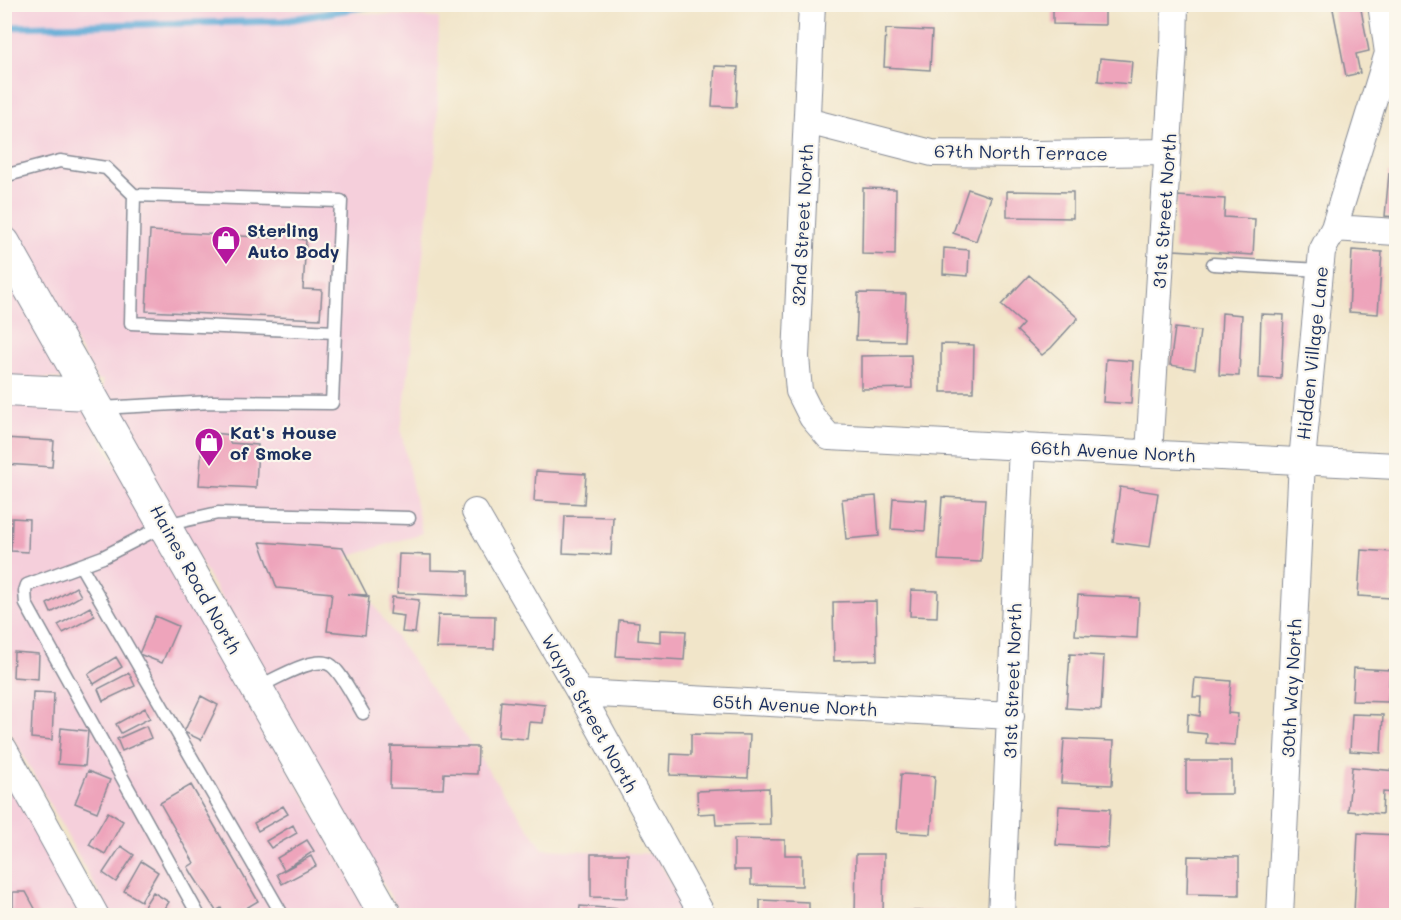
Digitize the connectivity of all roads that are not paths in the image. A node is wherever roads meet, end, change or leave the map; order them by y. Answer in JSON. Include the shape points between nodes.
{"nodes":[{"id":1,"x":812,"y":4,"type":"edge"},
{"id":2,"x":1175,"y":4,"type":"edge"},
{"id":3,"x":1381,"y":4,"type":"edge"},
{"id":4,"x":1392,"y":53,"type":"edge"},
{"id":5,"x":807,"y":121,"type":"junction"},
{"id":6,"x":1167,"y":152,"type":"junction"},
{"id":7,"x":4,"y":176,"type":"edge"},
{"id":8,"x":134,"y":195,"type":"junction"},
{"id":9,"x":1334,"y":228,"type":"junction"},
{"id":10,"x":1396,"y":232,"type":"edge"},
{"id":11,"x":4,"y":243,"type":"edge"},
{"id":12,"x":1213,"y":264,"type":"dead end"},
{"id":13,"x":1320,"y":270,"type":"junction"},
{"id":14,"x":335,"y":332,"type":"junction"},
{"id":15,"x":4,"y":390,"type":"edge"},
{"id":16,"x":95,"y":401,"type":"junction"},
{"id":17,"x":830,"y":437,"type":"joint"},
{"id":18,"x":1022,"y":446,"type":"junction"},
{"id":19,"x":1149,"y":453,"type":"junction"},
{"id":20,"x":1302,"y":461,"type":"junction"},
{"id":21,"x":1396,"y":466,"type":"edge"},
{"id":22,"x":475,"y":512,"type":"dead end"},
{"id":23,"x":409,"y":518,"type":"dead end"},
{"id":24,"x":165,"y":525,"type":"junction"},
{"id":25,"x":81,"y":566,"type":"junction"},
{"id":26,"x":257,"y":687,"type":"junction"},
{"id":27,"x":580,"y":693,"type":"junction"},
{"id":28,"x":363,"y":713,"type":"dead end"},
{"id":29,"x":1011,"y":716,"type":"junction"},
{"id":30,"x":4,"y":750,"type":"edge"},
{"id":31,"x":96,"y":915,"type":"edge"},
{"id":32,"x":199,"y":915,"type":"edge"},
{"id":33,"x":283,"y":915,"type":"edge"},
{"id":34,"x":386,"y":915,"type":"edge"},
{"id":35,"x":703,"y":915,"type":"edge"},
{"id":36,"x":1001,"y":915,"type":"edge"},
{"id":37,"x":1280,"y":915,"type":"edge"}],
"edges":[{"from":1,"to":5,"type":"street","name":"32nd Street North"},
{"from":2,"to":6,"type":"street","name":"31st Street North"},
{"from":3,"to":4,"type":"street","name":"Hidden Village Lane"},
{"from":4,"to":9,"type":"street","name":"Hidden Village Lane"},
{"from":5,"to":6,"type":"street","name":"67th North Terrace","via":[[932,153]]},
{"from":5,"to":17,"type":"street","name":"32nd Street North","via":[[796,357],[799,391],[812,417]]},
{"from":6,"to":19,"type":"street","name":"31st Street North"},
{"from":7,"to":8,"type":"lane","via":[[60,161],[106,168]]},
{"from":8,"to":14,"type":"lane","via":[[130,323]]},
{"from":8,"to":14,"type":"lane","via":[[341,201]]},
{"from":9,"to":10,"type":"street"},
{"from":9,"to":13,"type":"street","name":"Hidden Village Lane","via":[[1322,251]]},
{"from":11,"to":16,"type":"street","name":"Haines Road North"},
{"from":12,"to":13,"type":"lane"},
{"from":13,"to":20,"type":"street","name":"Hidden Village Lane"},
{"from":14,"to":16,"type":"lane","via":[[332,403]]},
{"from":15,"to":16,"type":"street"},
{"from":16,"to":24,"type":"street","name":"Haines Road North"},
{"from":17,"to":18,"type":"street","name":"66th Avenue North"},
{"from":18,"to":19,"type":"street","name":"66th Avenue North"},
{"from":18,"to":29,"type":"street","name":"31st Street North"},
{"from":19,"to":20,"type":"street","name":"66th Avenue North"},
{"from":20,"to":21,"type":"street","name":"66th Avenue North"},
{"from":20,"to":37,"type":"street","name":"30th Way North"},
{"from":22,"to":27,"type":"street","name":"Wayne Street North"},
{"from":23,"to":24,"type":"lane","via":[[218,513]]},
{"from":24,"to":25,"type":"lane"},
{"from":24,"to":26,"type":"street","name":"Haines Road North"},
{"from":25,"to":32,"type":"lane","via":[[27,585],[26,603]]},
{"from":25,"to":33,"type":"lane"},
{"from":26,"to":28,"type":"lane","via":[[308,663],[322,661],[331,664],[339,674]]},
{"from":26,"to":34,"type":"street","name":"Haines Road North"},
{"from":27,"to":29,"type":"street","name":"65th Avenue North"},
{"from":27,"to":35,"type":"street","name":"Wayne Street North"},
{"from":29,"to":36,"type":"street","name":"31st Street North"},
{"from":30,"to":31,"type":"street"}]}
